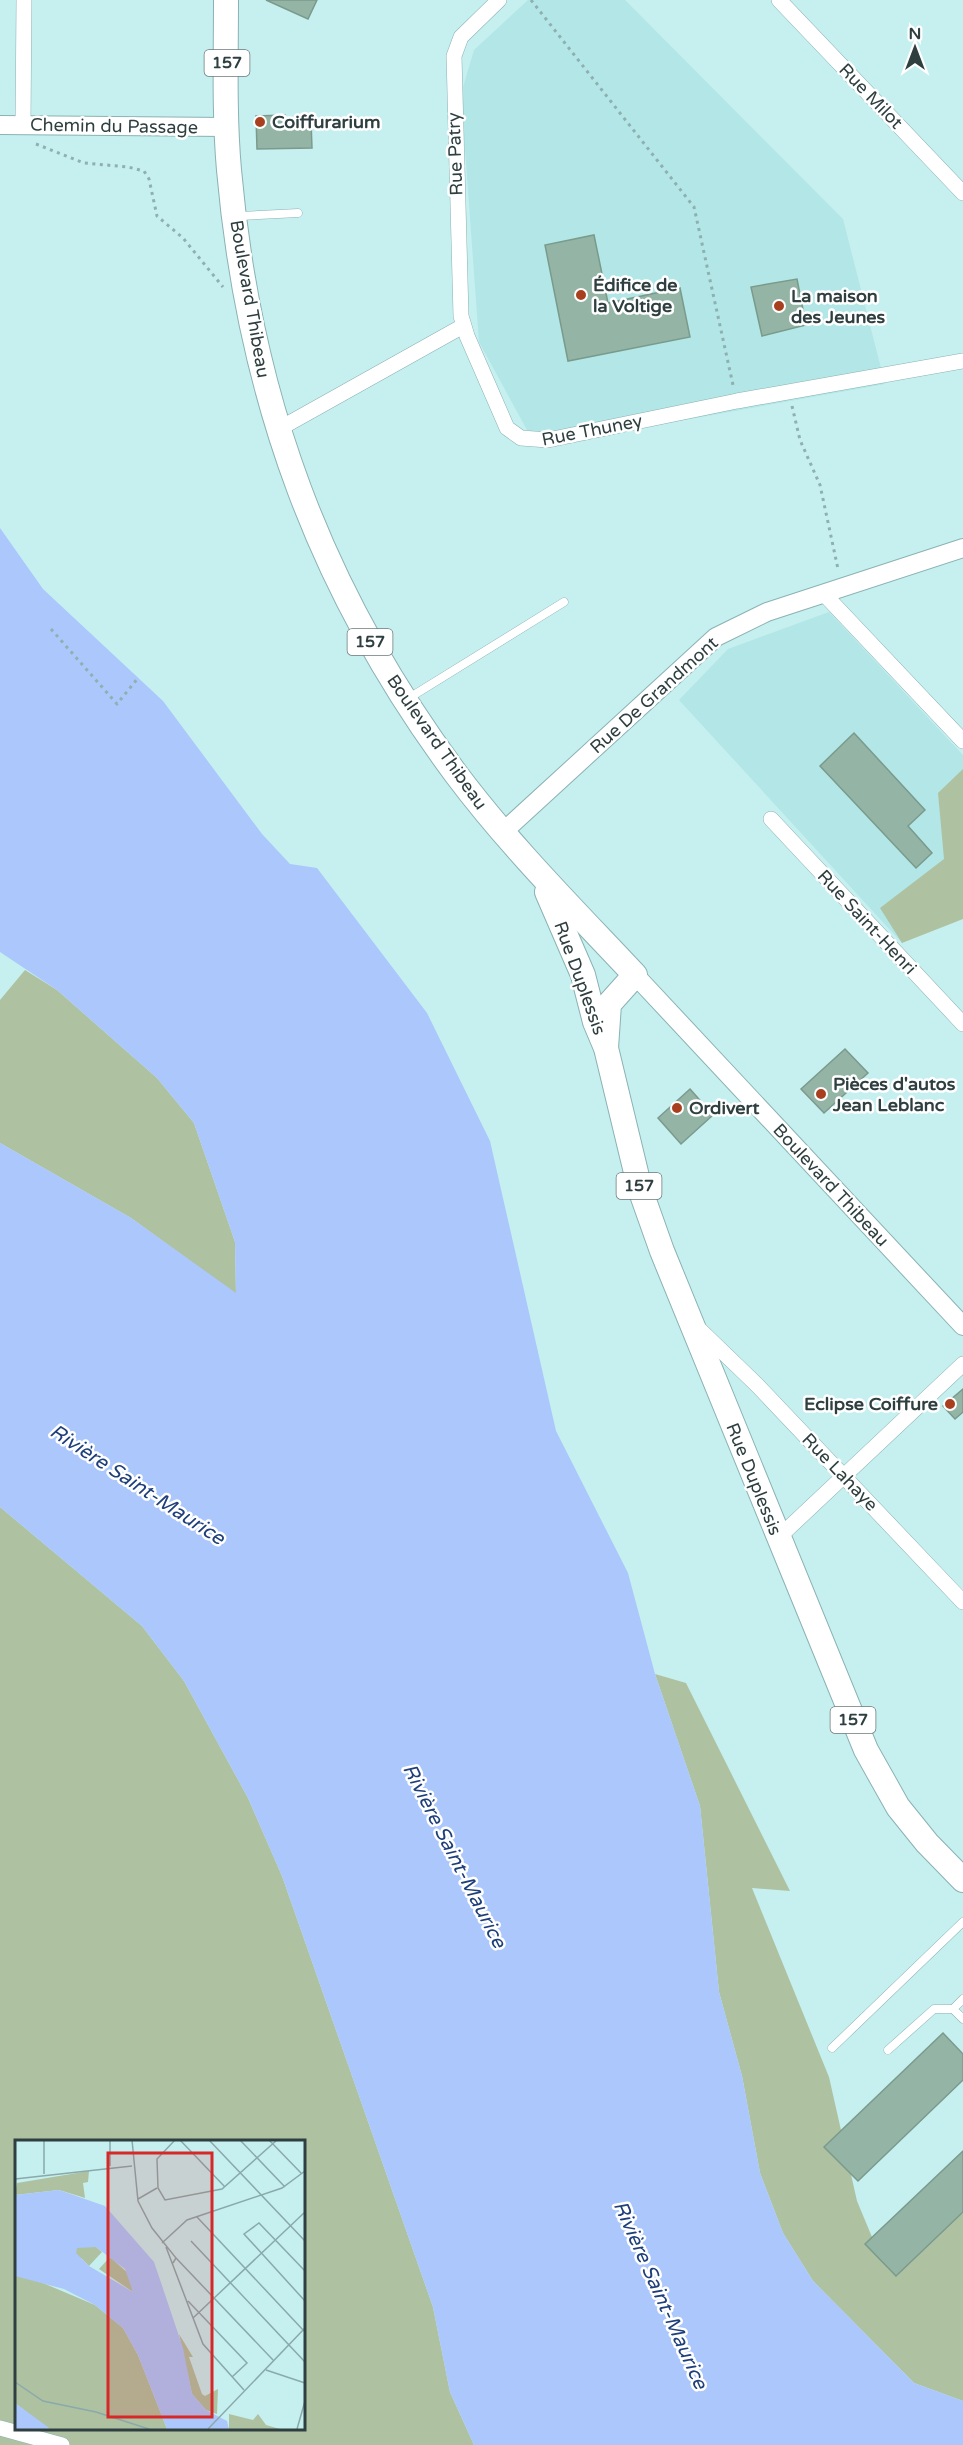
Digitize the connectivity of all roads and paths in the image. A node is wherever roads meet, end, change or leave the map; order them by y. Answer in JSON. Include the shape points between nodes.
{"nodes":[{"id":1,"x":24,"y":0,"type":"edge"},
{"id":2,"x":499,"y":0,"type":"edge"},
{"id":3,"x":531,"y":0,"type":"edge"},
{"id":4,"x":779,"y":0,"type":"edge"},
{"id":5,"x":229,"y":1,"type":"edge"},
{"id":6,"x":0,"y":125,"type":"edge"},
{"id":7,"x":23,"y":125,"type":"junction"},
{"id":8,"x":227,"y":127,"type":"junction"},
{"id":9,"x":35,"y":143,"type":"dead end"},
{"id":10,"x":144,"y":171,"type":"joint"},
{"id":11,"x":963,"y":193,"type":"edge"},
{"id":12,"x":298,"y":213,"type":"dead end"},
{"id":13,"x":234,"y":216,"type":"junction"},
{"id":14,"x":219,"y":284,"type":"dead end"},
{"id":15,"x":463,"y":326,"type":"junction"},
{"id":16,"x":963,"y":361,"type":"edge"},
{"id":17,"x":788,"y":393,"type":"junction"},
{"id":18,"x":736,"y":401,"type":"junction"},
{"id":19,"x":277,"y":430,"type":"junction"},
{"id":20,"x":963,"y":548,"type":"edge"},
{"id":21,"x":833,"y":591,"type":"junction"},
{"id":22,"x":564,"y":602,"type":"dead end"},
{"id":23,"x":51,"y":629,"type":"dead end"},
{"id":24,"x":138,"y":678,"type":"dead end"},
{"id":25,"x":405,"y":700,"type":"junction"},
{"id":26,"x":963,"y":741,"type":"edge"},
{"id":27,"x":771,"y":819,"type":"dead end"},
{"id":28,"x":503,"y":832,"type":"junction"},
{"id":29,"x":540,"y":875,"type":"junction"},
{"id":30,"x":635,"y":975,"type":"junction"},
{"id":31,"x":963,"y":1024,"type":"edge"},
{"id":32,"x":606,"y":1048,"type":"junction"},
{"id":33,"x":688,"y":1318,"type":"junction"},
{"id":34,"x":963,"y":1326,"type":"edge"},
{"id":35,"x":963,"y":1364,"type":"edge"},
{"id":36,"x":844,"y":1476,"type":"junction"},
{"id":37,"x":778,"y":1538,"type":"junction"},
{"id":38,"x":963,"y":1602,"type":"edge"},
{"id":39,"x":963,"y":1880,"type":"edge"},
{"id":40,"x":963,"y":1922,"type":"edge"},
{"id":41,"x":963,"y":1999,"type":"edge"},
{"id":42,"x":953,"y":2009,"type":"junction"},
{"id":43,"x":963,"y":2019,"type":"edge"},
{"id":44,"x":832,"y":2048,"type":"dead end"},
{"id":45,"x":888,"y":2050,"type":"dead end"},
{"id":46,"x":0,"y":2428,"type":"edge"},
{"id":47,"x":62,"y":2445,"type":"edge"}],
"edges":[{"from":1,"to":7,"type":"street"},
{"from":2,"to":15,"type":"street","name":"Rue Patry","via":[[462,38],[454,56]]},
{"from":3,"to":18,"type":"path","via":[[694,207]]},
{"from":4,"to":11,"type":"street","name":"Rue Milot"},
{"from":5,"to":8,"type":"main road","name":"Boulevard Thibeau","number":"157"},
{"from":6,"to":7,"type":"street","name":"Chemin du Passage"},
{"from":7,"to":8,"type":"street","name":"Chemin du Passage"},
{"from":8,"to":13,"type":"main road","name":"Boulevard Thibeau","number":"157"},
{"from":9,"to":10,"type":"path","name":"Chemin du Passage","via":[[84,163]]},
{"from":10,"to":14,"type":"path","name":"Boulevard Thibeau","via":[[157,216],[183,238]]},
{"from":12,"to":13,"type":"lane"},
{"from":13,"to":19,"type":"main road","name":"Boulevard Thibeau","number":"157","via":[[257,350]]},
{"from":15,"to":18,"type":"street","name":"Rue Thuney","via":[[504,423],[521,438],[548,440]]},
{"from":15,"to":19,"type":"street"},
{"from":16,"to":17,"type":"street","name":"Rue Thuney"},
{"from":17,"to":18,"type":"street","name":"Rue Thuney"},
{"from":17,"to":21,"type":"path","via":[[800,440],[820,485]]},
{"from":19,"to":25,"type":"main road","name":"Boulevard Thibeau","number":"157","via":[[335,578]]},
{"from":20,"to":21,"type":"street","name":"Rue De Grandmont"},
{"from":21,"to":26,"type":"street"},
{"from":21,"to":28,"type":"street","name":"Rue De Grandmont","via":[[746,621],[706,644]]},
{"from":22,"to":25,"type":"lane"},
{"from":23,"to":24,"type":"path","via":[[117,704]]},
{"from":25,"to":28,"type":"main road","name":"Boulevard Thibeau","number":"157","via":[[456,774]]},
{"from":27,"to":31,"type":"street","name":"Rue Saint-Henri"},
{"from":28,"to":29,"type":"main road","name":"Boulevard Thibeau","number":"157"},
{"from":29,"to":30,"type":"main road","name":"Boulevard Thibeau","number":"157"},
{"from":29,"to":32,"type":"main road","name":"Rue Duplessis","number":"157","via":[[579,964]]},
{"from":30,"to":32,"type":"main road","name":"Rue Duplessis","number":"157","via":[[609,1004]]},
{"from":30,"to":34,"type":"street","name":"Boulevard Thibeau"},
{"from":32,"to":33,"type":"main road","name":"Rue Duplessis","number":"157","via":[[640,1189]]},
{"from":33,"to":36,"type":"street","name":"Rue Lahaye"},
{"from":33,"to":37,"type":"main road","name":"Rue Duplessis","number":"157"},
{"from":35,"to":36,"type":"street"},
{"from":36,"to":37,"type":"street"},
{"from":36,"to":38,"type":"street","name":"Rue Lahaye"},
{"from":37,"to":39,"type":"main road","name":"Rue Duplessis","number":"157","via":[[878,1773],[916,1831]]},
{"from":40,"to":44,"type":"lane"},
{"from":41,"to":42,"type":"lane"},
{"from":42,"to":43,"type":"lane"},
{"from":42,"to":45,"type":"lane","via":[[934,2009]]},
{"from":46,"to":47,"type":"street"}]}
